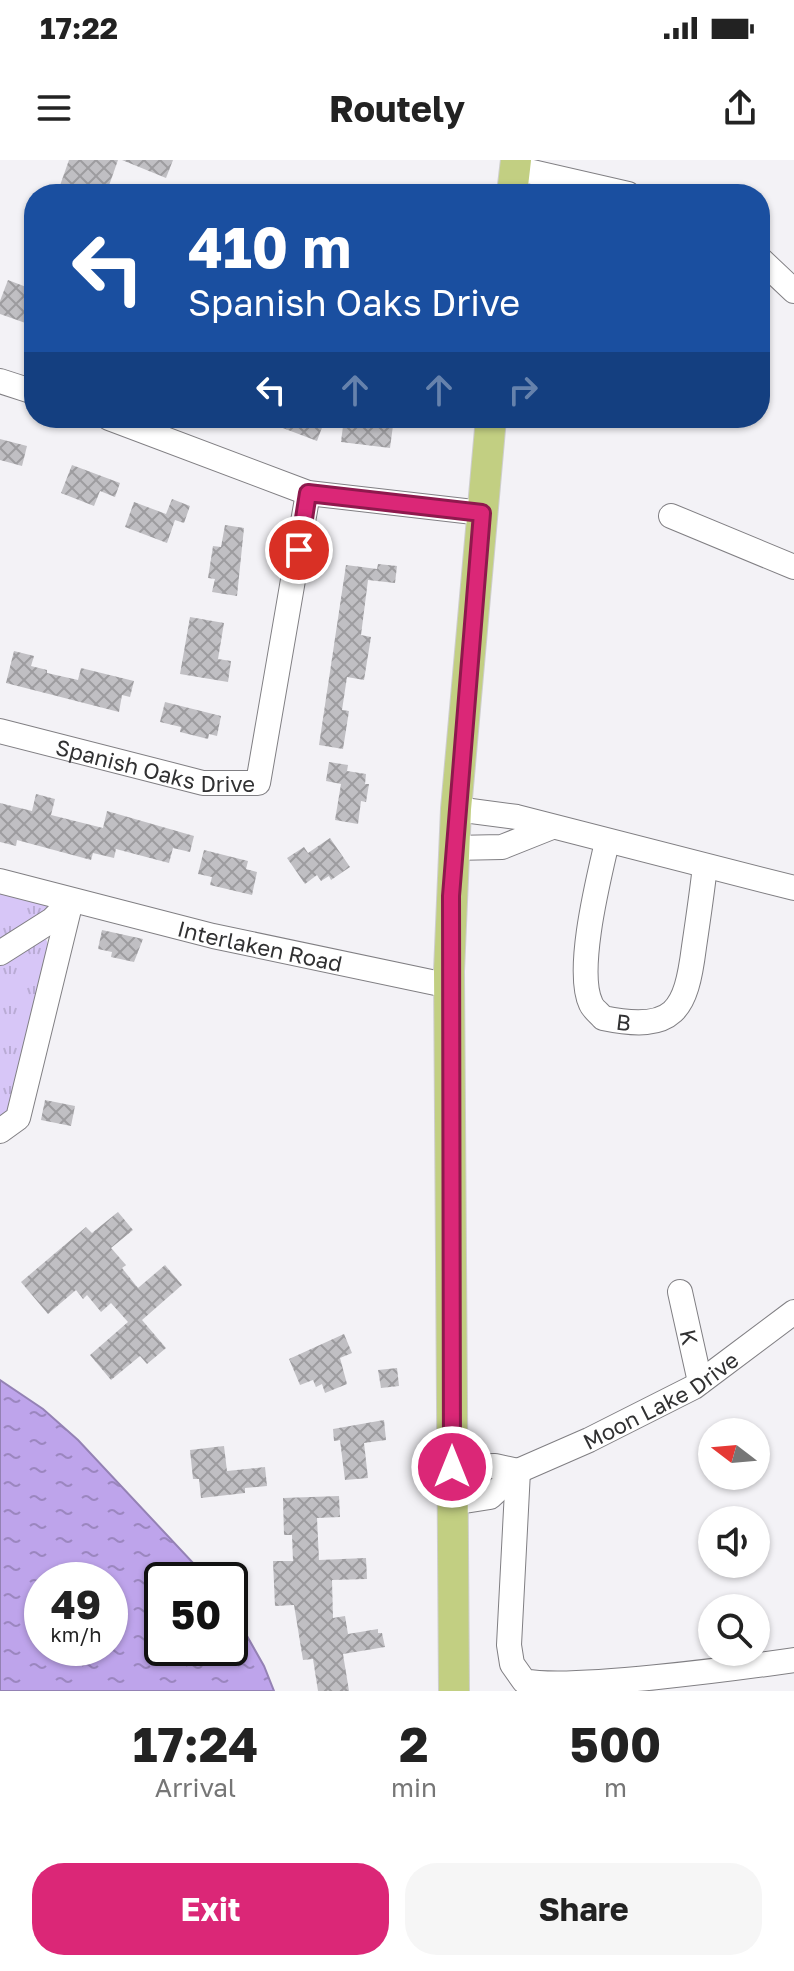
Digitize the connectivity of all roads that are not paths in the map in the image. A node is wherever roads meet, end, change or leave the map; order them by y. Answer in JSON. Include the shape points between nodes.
{"nodes":[{"id":1,"x":515,"y":174,"type":"edge"},
{"id":2,"x":572,"y":184,"type":"edge"},
{"id":3,"x":770,"y":268,"type":"edge"},
{"id":4,"x":794,"y":291,"type":"edge"},
{"id":5,"x":0,"y":381,"type":"edge"},
{"id":6,"x":24,"y":389,"type":"edge"},
{"id":7,"x":136,"y":428,"type":"edge"},
{"id":8,"x":490,"y":428,"type":"edge"},
{"id":9,"x":308,"y":493,"type":"junction"},
{"id":10,"x":482,"y":513,"type":"junction"},
{"id":11,"x":671,"y":516,"type":"dead end"},
{"id":12,"x":794,"y":567,"type":"edge"},
{"id":13,"x":0,"y":731,"type":"edge"},
{"id":14,"x":456,"y":809,"type":"junction"},
{"id":15,"x":552,"y":827,"type":"junction"},
{"id":16,"x":607,"y":842,"type":"junction"},
{"id":17,"x":453,"y":848,"type":"junction"},
{"id":18,"x":705,"y":866,"type":"junction"},
{"id":19,"x":0,"y":881,"type":"edge"},
{"id":20,"x":794,"y":888,"type":"edge"},
{"id":21,"x":71,"y":901,"type":"junction"},
{"id":22,"x":0,"y":953,"type":"edge"},
{"id":23,"x":450,"y":986,"type":"junction"},
{"id":24,"x":0,"y":1131,"type":"edge"},
{"id":25,"x":680,"y":1292,"type":"dead end"},
{"id":26,"x":794,"y":1312,"type":"edge"},
{"id":27,"x":700,"y":1382,"type":"junction"},
{"id":28,"x":452,"y":1467,"type":"junction"},
{"id":29,"x":518,"y":1471,"type":"junction"},
{"id":30,"x":452,"y":1503,"type":"junction"},
{"id":31,"x":794,"y":1660,"type":"edge"},
{"id":32,"x":454,"y":1691,"type":"edge"}],
"edges":[{"from":1,"to":2,"type":"street"},
{"from":3,"to":4,"type":"street"},
{"from":5,"to":6,"type":"street"},
{"from":7,"to":9,"type":"street"},
{"from":8,"to":10,"type":"main road"},
{"from":9,"to":10,"type":"street"},
{"from":9,"to":13,"type":"street","name":"Spanish Oaks Drive","via":[[258,783],[203,783]]},
{"from":10,"to":14,"type":"main road"},
{"from":11,"to":12,"type":"street"},
{"from":14,"to":15,"type":"street"},
{"from":14,"to":17,"type":"main road"},
{"from":15,"to":16,"type":"street"},
{"from":15,"to":17,"type":"street","via":[[502,847]]},
{"from":16,"to":18,"type":"street"},
{"from":16,"to":18,"type":"street","name":"B","via":[[593,900],[587,971],[590,1003],[603,1018],[643,1022],[662,1018],[683,1002],[692,974]]},
{"from":17,"to":23,"type":"main road"},
{"from":18,"to":20,"type":"street"},
{"from":19,"to":21,"type":"street","name":"Interlaken Road"},
{"from":21,"to":22,"type":"street","via":[[52,920]]},
{"from":21,"to":23,"type":"street","name":"Interlaken Road"},
{"from":21,"to":24,"type":"street","via":[[18,1118]]},
{"from":23,"to":28,"type":"main road"},
{"from":25,"to":27,"type":"street","name":"K"},
{"from":26,"to":27,"type":"street","name":"Moon Lake Drive"},
{"from":27,"to":29,"type":"street","name":"Moon Lake Drive"},
{"from":28,"to":29,"type":"street"},
{"from":28,"to":30,"type":"main road"},
{"from":29,"to":30,"type":"street","name":"Moon Lake Drive","via":[[490,1497]]},
{"from":29,"to":31,"type":"street","via":[[509,1645],[512,1664],[524,1681],[597,1685]]},
{"from":30,"to":32,"type":"main road"}]}
